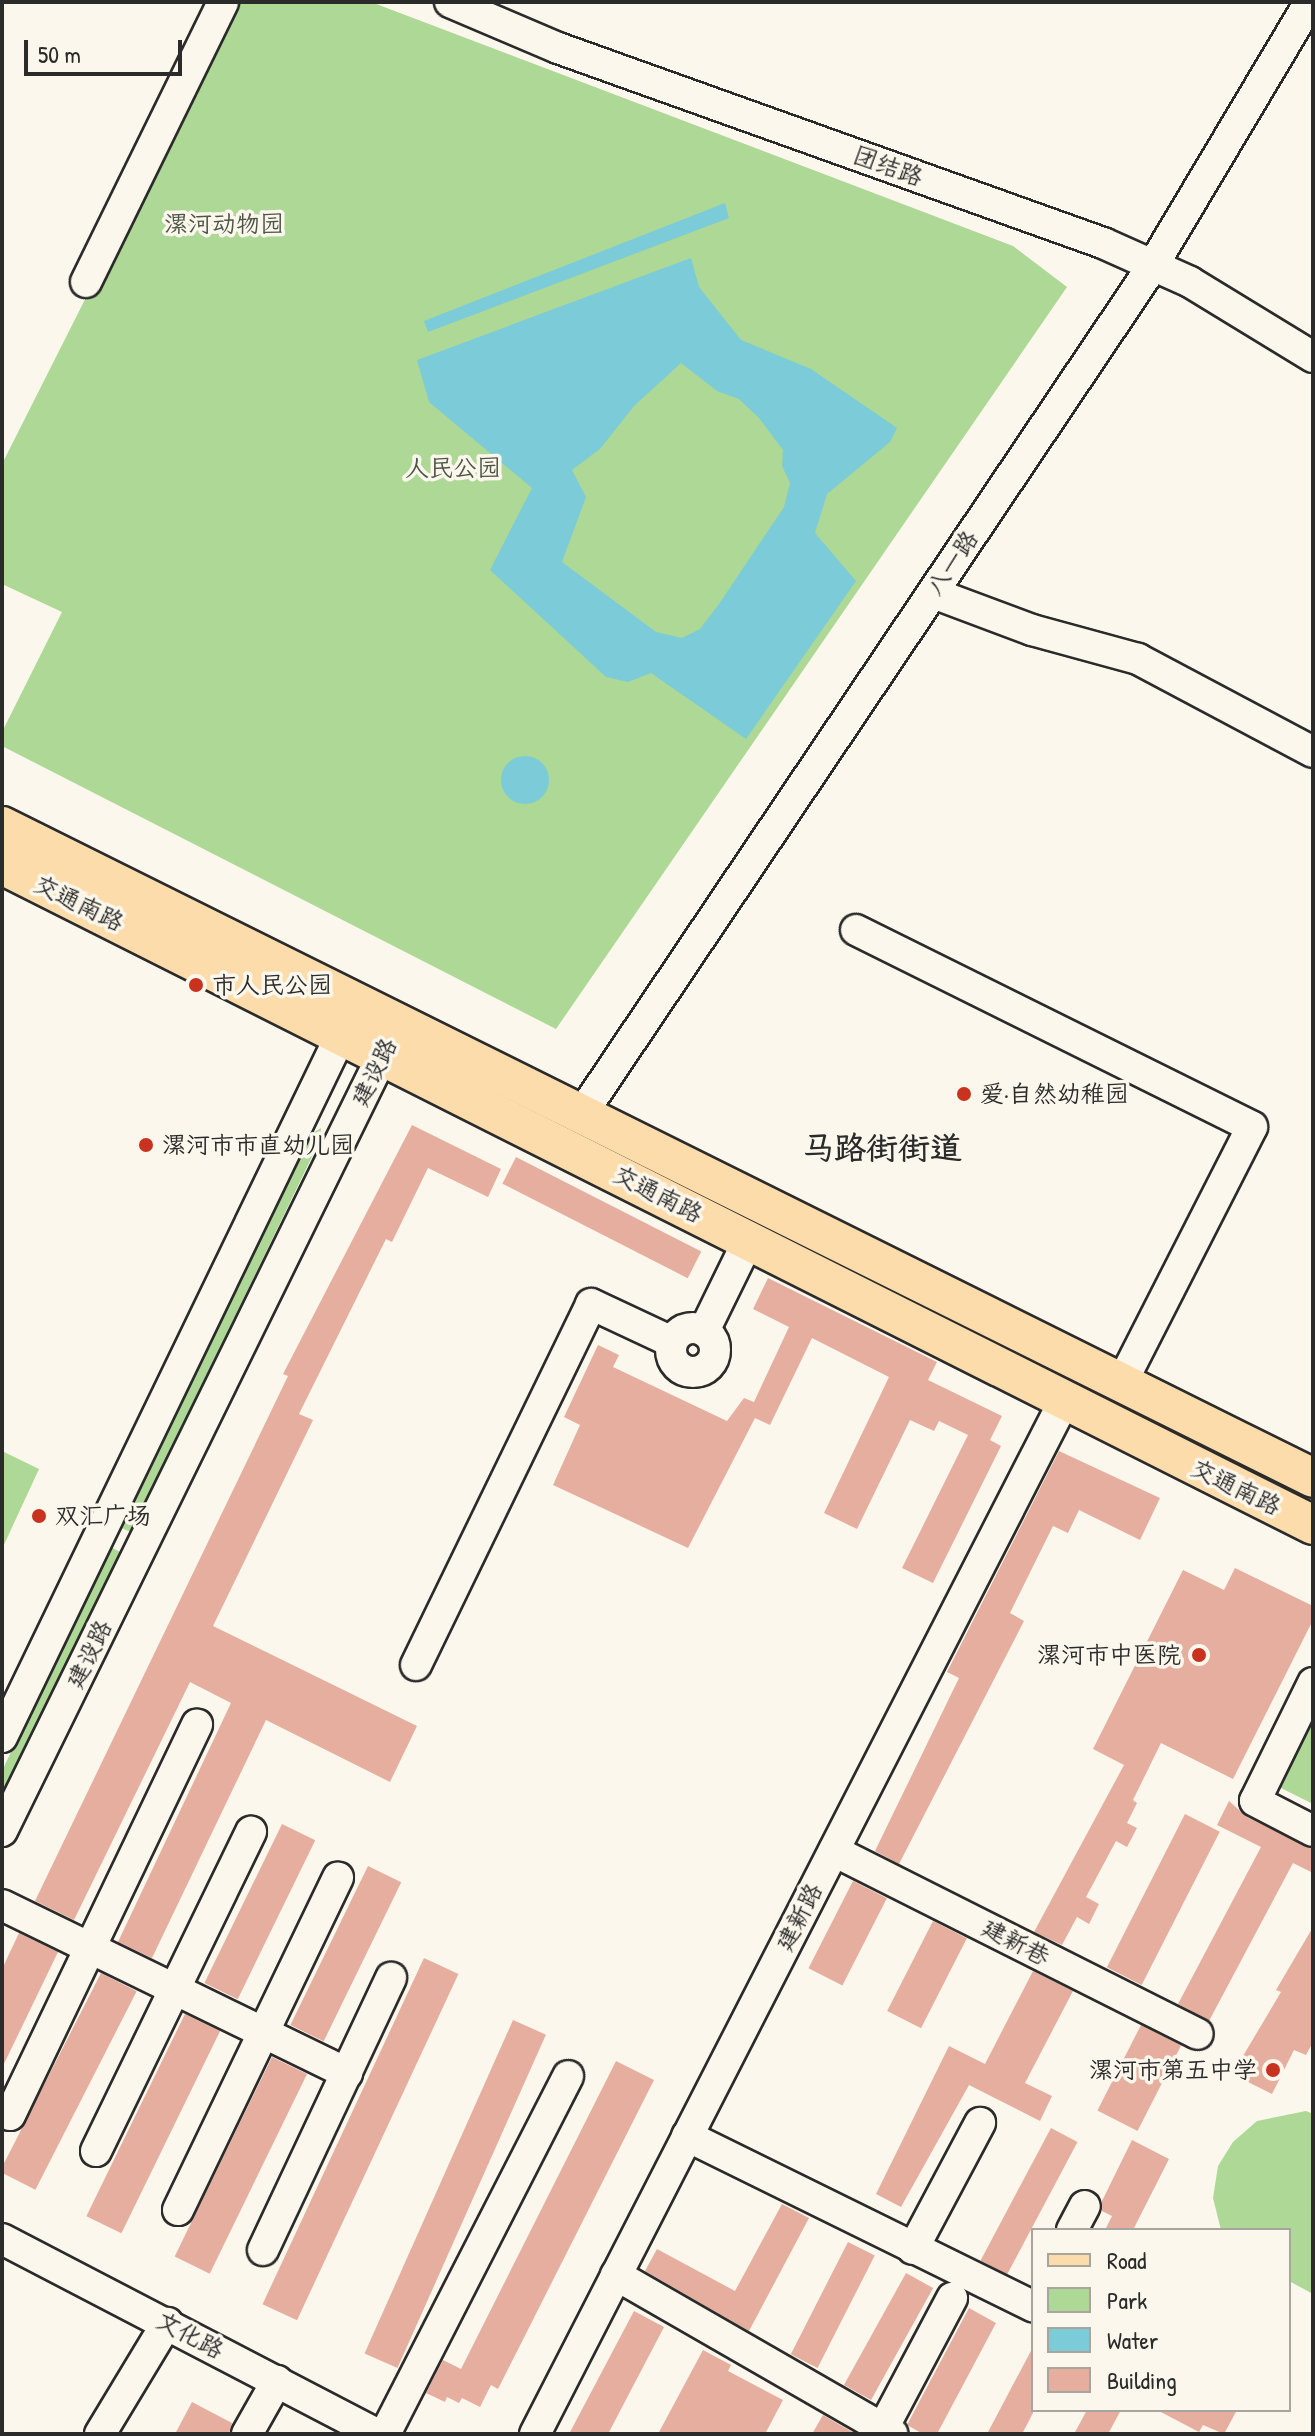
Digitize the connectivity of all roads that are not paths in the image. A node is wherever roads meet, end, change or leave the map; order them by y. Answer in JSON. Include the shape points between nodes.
{"nodes":[{"id":1,"x":223,"y":2,"type":"edge"},
{"id":2,"x":450,"y":2,"type":"edge"},
{"id":3,"x":1310,"y":2,"type":"edge"},
{"id":4,"x":1152,"y":267,"type":"junction"},
{"id":5,"x":86,"y":282,"type":"dead end"},
{"id":6,"x":1313,"y":357,"type":"edge"},
{"id":7,"x":933,"y":593,"type":"junction"},
{"id":8,"x":1313,"y":752,"type":"edge"},
{"id":9,"x":2,"y":826,"type":"edge"},
{"id":10,"x":2,"y":865,"type":"edge"},
{"id":11,"x":856,"y":930,"type":"dead end"},
{"id":12,"x":342,"y":1033,"type":"junction"},
{"id":13,"x":390,"y":1038,"type":"junction"},
{"id":14,"x":581,"y":1115,"type":"junction"},
{"id":15,"x":765,"y":1206,"type":"junction"},
{"id":16,"x":748,"y":1241,"type":"junction"},
{"id":17,"x":704,"y":1331,"type":"junction"},
{"id":18,"x":672,"y":1342,"type":"junction"},
{"id":19,"x":1122,"y":1382,"type":"junction"},
{"id":20,"x":1064,"y":1401,"type":"junction"},
{"id":21,"x":1313,"y":1478,"type":"edge"},
{"id":22,"x":1313,"y":1525,"type":"edge"},
{"id":23,"x":102,"y":1530,"type":"junction"},
{"id":24,"x":140,"y":1550,"type":"junction"},
{"id":25,"x":416,"y":1665,"type":"dead end"},
{"id":26,"x":1313,"y":1683,"type":"edge"},
{"id":27,"x":197,"y":1725,"type":"dead end"},
{"id":28,"x":2,"y":1737,"type":"edge"},
{"id":29,"x":2,"y":1831,"type":"edge"},
{"id":30,"x":1313,"y":1831,"type":"edge"},
{"id":31,"x":251,"y":1832,"type":"dead end"},
{"id":32,"x":834,"y":1851,"type":"junction"},
{"id":33,"x":338,"y":1877,"type":"dead end"},
{"id":34,"x":2,"y":1905,"type":"edge"},
{"id":35,"x":90,"y":1948,"type":"junction"},
{"id":36,"x":391,"y":1978,"type":"dead end"},
{"id":37,"x":174,"y":1989,"type":"junction"},
{"id":38,"x":263,"y":2032,"type":"junction"},
{"id":39,"x":1198,"y":2034,"type":"dead end"},
{"id":40,"x":347,"y":2073,"type":"junction"},
{"id":41,"x":568,"y":2076,"type":"dead end"},
{"id":42,"x":10,"y":2115,"type":"dead end"},
{"id":43,"x":980,"y":2123,"type":"dead end"},
{"id":44,"x":687,"y":2136,"type":"junction"},
{"id":45,"x":96,"y":2151,"type":"dead end"},
{"id":46,"x":178,"y":2210,"type":"dead end"},
{"id":47,"x":2,"y":2239,"type":"edge"},
{"id":48,"x":913,"y":2249,"type":"junction"},
{"id":49,"x":263,"y":2250,"type":"dead end"},
{"id":50,"x":616,"y":2275,"type":"junction"},
{"id":51,"x":952,"y":2298,"type":"dead end"},
{"id":52,"x":1031,"y":2305,"type":"edge"},
{"id":53,"x":167,"y":2323,"type":"junction"},
{"id":54,"x":277,"y":2381,"type":"junction"},
{"id":55,"x":885,"y":2432,"type":"edge"},
{"id":56,"x":100,"y":2434,"type":"edge"},
{"id":57,"x":247,"y":2434,"type":"edge"},
{"id":58,"x":377,"y":2434,"type":"edge"},
{"id":59,"x":385,"y":2434,"type":"edge"},
{"id":60,"x":535,"y":2434,"type":"edge"}],
"edges":[{"from":1,"to":5,"type":"street"},
{"from":2,"to":4,"type":"street","name":"团结路","via":[[558,48],[1089,237]]},
{"from":3,"to":4,"type":"street","name":"八一路"},
{"from":4,"to":6,"type":"street","name":"团结路","via":[[1190,282]]},
{"from":4,"to":7,"type":"street","name":"八一路"},
{"from":7,"to":8,"type":"street","via":[[1032,630],[1138,659]]},
{"from":7,"to":14,"type":"street","name":"八一路"},
{"from":9,"to":13,"type":"main road","name":"交通南路"},
{"from":10,"to":12,"type":"main road","name":"交通南路"},
{"from":11,"to":19,"type":"street","via":[[1252,1127]]},
{"from":12,"to":13,"type":"main road","name":"交通南路"},
{"from":12,"to":23,"type":"street","name":"建设路"},
{"from":13,"to":14,"type":"main road","name":"交通南路"},
{"from":13,"to":16,"type":"main road","name":"交通南路"},
{"from":13,"to":24,"type":"street","name":"建设路"},
{"from":14,"to":15,"type":"main road","name":"交通南路"},
{"from":15,"to":16,"type":"main road"},
{"from":15,"to":19,"type":"main road","name":"交通南路"},
{"from":16,"to":17,"type":"street"},
{"from":16,"to":20,"type":"main road","name":"交通南路"},
{"from":17,"to":18,"type":"street","via":[[682,1331]]},
{"from":17,"to":18,"type":"street","via":[[713,1341],[715,1356],[701,1371],[687,1372],[675,1364]]},
{"from":18,"to":25,"type":"street","via":[[591,1304]]},
{"from":19,"to":21,"type":"main road","name":"交通南路"},
{"from":20,"to":22,"type":"main road","name":"交通南路"},
{"from":20,"to":32,"type":"street","name":"建新路"},
{"from":23,"to":24,"type":"street"},
{"from":23,"to":28,"type":"street","name":"建设路"},
{"from":24,"to":29,"type":"street","name":"建设路"},
{"from":26,"to":30,"type":"street","via":[[1255,1801]]},
{"from":27,"to":35,"type":"street"},
{"from":31,"to":37,"type":"street"},
{"from":32,"to":39,"type":"street","name":"建新巷"},
{"from":32,"to":44,"type":"street","name":"建新路"},
{"from":33,"to":38,"type":"street"},
{"from":34,"to":35,"type":"street"},
{"from":35,"to":37,"type":"street"},
{"from":35,"to":42,"type":"street"},
{"from":36,"to":40,"type":"street"},
{"from":37,"to":38,"type":"street"},
{"from":37,"to":45,"type":"street"},
{"from":38,"to":40,"type":"street"},
{"from":38,"to":46,"type":"street"},
{"from":40,"to":49,"type":"street"},
{"from":41,"to":59,"type":"street"},
{"from":43,"to":48,"type":"street"},
{"from":44,"to":48,"type":"street"},
{"from":44,"to":50,"type":"street","name":"建新路"},
{"from":47,"to":53,"type":"street","name":"文化路"},
{"from":48,"to":52,"type":"street"},
{"from":50,"to":55,"type":"street"},
{"from":50,"to":60,"type":"street","name":"建新路"},
{"from":51,"to":55,"type":"street"},
{"from":53,"to":54,"type":"street","name":"文化路"},
{"from":53,"to":56,"type":"street"},
{"from":54,"to":57,"type":"street"},
{"from":54,"to":58,"type":"street","name":"文化路"}]}
